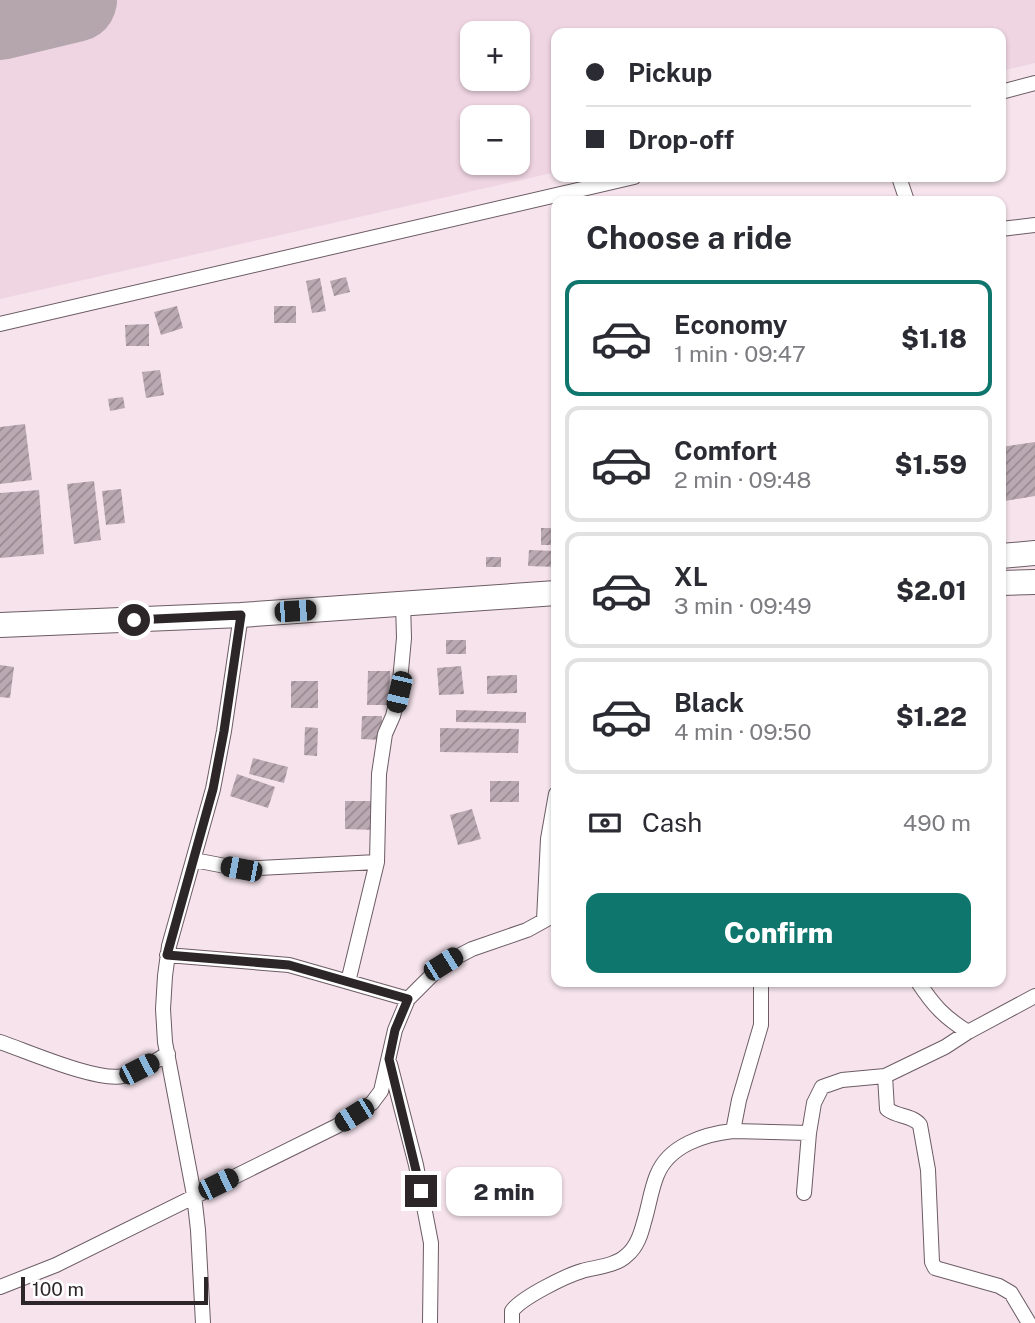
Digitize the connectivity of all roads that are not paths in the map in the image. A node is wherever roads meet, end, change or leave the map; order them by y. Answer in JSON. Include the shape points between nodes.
{"nodes":[{"id":1,"x":1035,"y":83,"type":"edge"},
{"id":2,"x":1006,"y":91,"type":"edge"},
{"id":3,"x":612,"y":182,"type":"edge"},
{"id":4,"x":551,"y":196,"type":"edge"},
{"id":5,"x":552,"y":196,"type":"edge"},
{"id":6,"x":1035,"y":225,"type":"edge"},
{"id":7,"x":1006,"y":228,"type":"edge"},
{"id":8,"x":0,"y":324,"type":"edge"},
{"id":9,"x":1035,"y":554,"type":"edge"},
{"id":10,"x":1006,"y":556,"type":"edge"},
{"id":11,"x":1035,"y":582,"type":"edge"},
{"id":12,"x":1006,"y":583,"type":"edge"},
{"id":13,"x":551,"y":593,"type":"edge"},
{"id":14,"x":403,"y":603,"type":"junction"},
{"id":15,"x":241,"y":615,"type":"junction"},
{"id":16,"x":0,"y":625,"type":"edge"},
{"id":17,"x":551,"y":822,"type":"edge"},
{"id":18,"x":194,"y":860,"type":"junction"},
{"id":19,"x":377,"y":862,"type":"junction"},
{"id":20,"x":550,"y":917,"type":"edge"},
{"id":21,"x":167,"y":955,"type":"junction"},
{"id":22,"x":348,"y":982,"type":"junction"},
{"id":23,"x":761,"y":987,"type":"edge"},
{"id":24,"x":923,"y":987,"type":"edge"},
{"id":25,"x":1035,"y":996,"type":"edge"},
{"id":26,"x":408,"y":999,"type":"junction"},
{"id":27,"x":968,"y":1032,"type":"junction"},
{"id":28,"x":0,"y":1042,"type":"edge"},
{"id":29,"x":168,"y":1054,"type":"junction"},
{"id":30,"x":389,"y":1059,"type":"junction"},
{"id":31,"x":885,"y":1076,"type":"junction"},
{"id":32,"x":733,"y":1131,"type":"junction"},
{"id":33,"x":809,"y":1133,"type":"junction"},
{"id":34,"x":804,"y":1193,"type":"dead end"},
{"id":35,"x":194,"y":1195,"type":"junction"},
{"id":36,"x":0,"y":1287,"type":"edge"},
{"id":37,"x":203,"y":1323,"type":"edge"},
{"id":38,"x":430,"y":1323,"type":"edge"},
{"id":39,"x":512,"y":1323,"type":"edge"},
{"id":40,"x":1029,"y":1323,"type":"edge"}],
"edges":[{"from":1,"to":2,"type":"street"},
{"from":3,"to":5,"type":"street"},
{"from":4,"to":8,"type":"street"},
{"from":6,"to":7,"type":"street"},
{"from":9,"to":10,"type":"highway"},
{"from":11,"to":12,"type":"highway"},
{"from":13,"to":14,"type":"highway"},
{"from":14,"to":15,"type":"highway"},
{"from":14,"to":19,"type":"street","via":[[399,692],[385,734],[379,774]]},
{"from":15,"to":16,"type":"highway"},
{"from":15,"to":18,"type":"street","via":[[220,754]]},
{"from":17,"to":20,"type":"street"},
{"from":18,"to":19,"type":"street","via":[[241,869]]},
{"from":18,"to":21,"type":"street"},
{"from":19,"to":22,"type":"street"},
{"from":20,"to":26,"type":"street","via":[[512,937],[457,955]]},
{"from":21,"to":22,"type":"street","via":[[271,963]]},
{"from":21,"to":29,"type":"street","via":[[163,1009]]},
{"from":22,"to":26,"type":"street"},
{"from":23,"to":32,"type":"street","via":[[761,1026]]},
{"from":24,"to":27,"type":"street","via":[[945,1017]]},
{"from":25,"to":27,"type":"street"},
{"from":26,"to":30,"type":"street"},
{"from":27,"to":31,"type":"street"},
{"from":28,"to":29,"type":"street","via":[[113,1077]]},
{"from":29,"to":35,"type":"street"},
{"from":30,"to":35,"type":"street","via":[[381,1091],[354,1115]]},
{"from":30,"to":38,"type":"street","via":[[431,1243]]},
{"from":31,"to":33,"type":"street","via":[[822,1087],[814,1102]]},
{"from":31,"to":40,"type":"street","via":[[887,1109],[920,1125],[928,1170],[932,1262],[936,1268],[1011,1293]]},
{"from":32,"to":33,"type":"street"},
{"from":32,"to":39,"type":"street","via":[[702,1136],[663,1164],[640,1235],[629,1254],[572,1275],[521,1302],[512,1311]]},
{"from":33,"to":34,"type":"street"},
{"from":35,"to":36,"type":"street","via":[[56,1265]]},
{"from":35,"to":37,"type":"street"}]}
